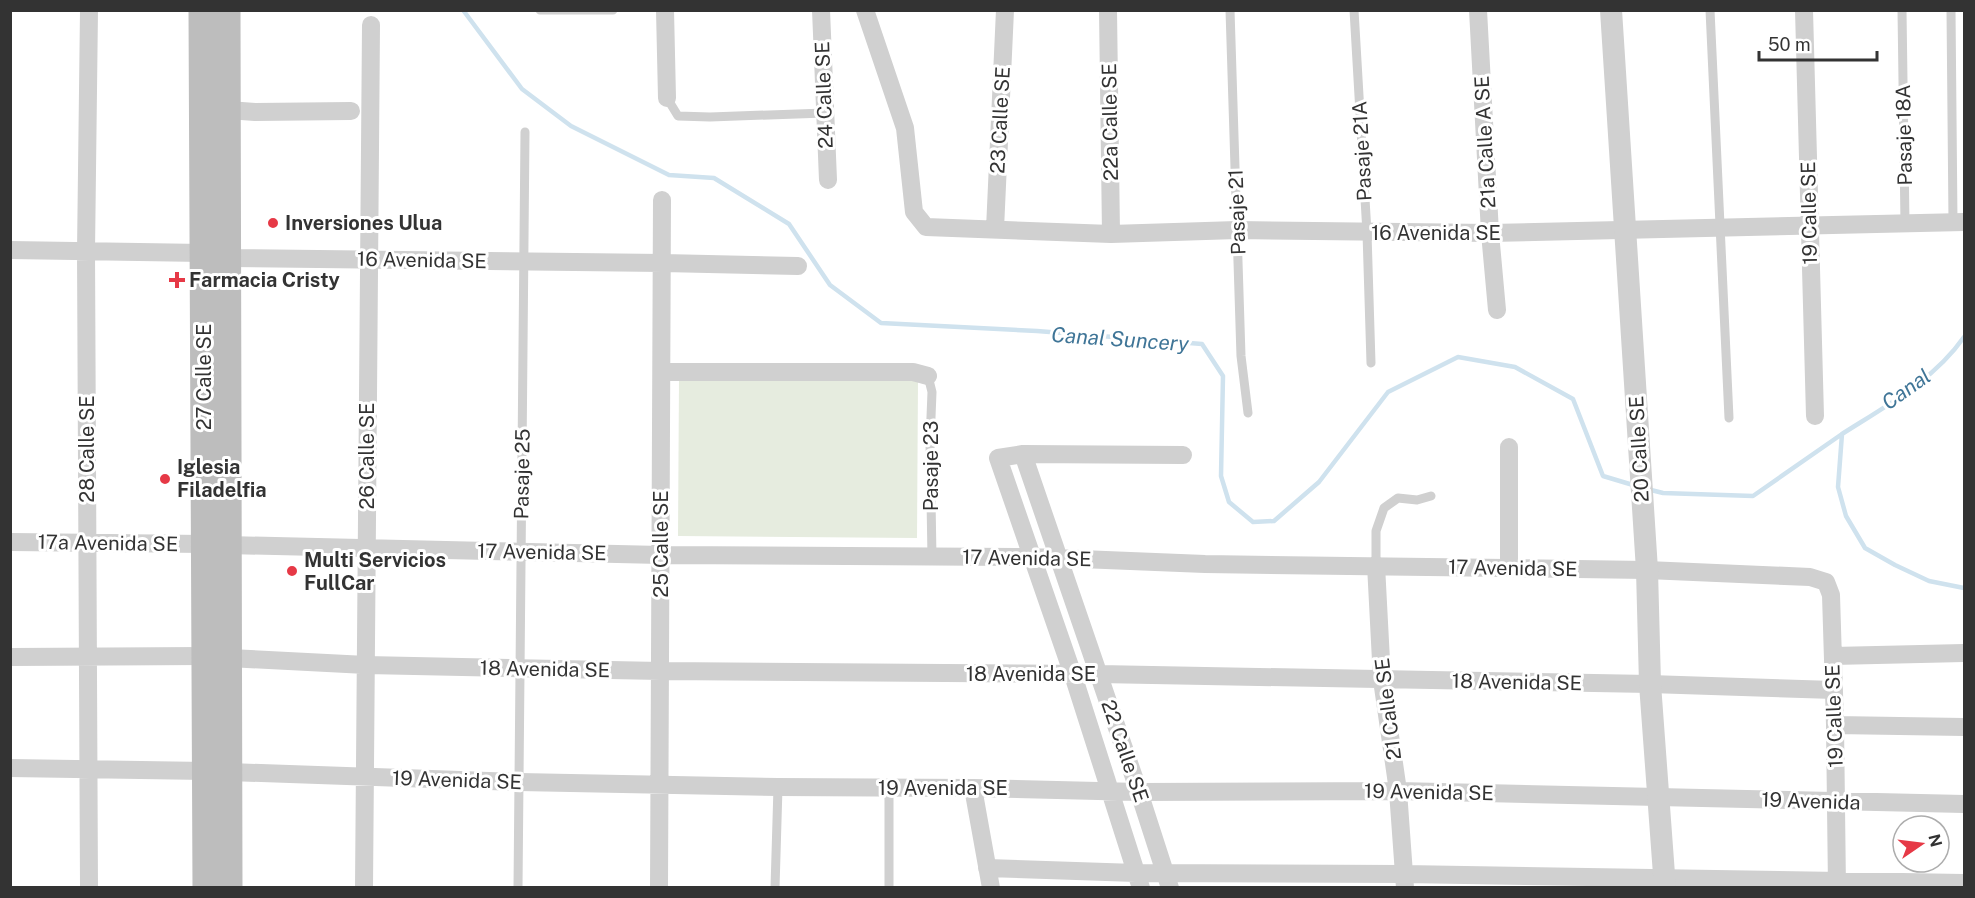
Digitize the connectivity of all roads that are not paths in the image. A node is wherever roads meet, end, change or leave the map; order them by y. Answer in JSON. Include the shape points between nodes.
{"nodes":[{"id":1,"x":89,"y":10,"type":"edge"},
{"id":2,"x":202,"y":10,"type":"edge"},
{"id":3,"x":227,"y":10,"type":"edge"},
{"id":4,"x":540,"y":10,"type":"edge"},
{"id":5,"x":613,"y":10,"type":"edge"},
{"id":6,"x":665,"y":10,"type":"edge"},
{"id":7,"x":821,"y":10,"type":"edge"},
{"id":8,"x":865,"y":10,"type":"edge"},
{"id":9,"x":1005,"y":10,"type":"edge"},
{"id":10,"x":1108,"y":10,"type":"edge"},
{"id":11,"x":1230,"y":10,"type":"edge"},
{"id":12,"x":1354,"y":10,"type":"edge"},
{"id":13,"x":1478,"y":10,"type":"edge"},
{"id":14,"x":1611,"y":10,"type":"edge"},
{"id":15,"x":1710,"y":10,"type":"edge"},
{"id":16,"x":1804,"y":10,"type":"edge"},
{"id":17,"x":1902,"y":10,"type":"edge"},
{"id":18,"x":1951,"y":10,"type":"edge"},
{"id":19,"x":371,"y":25,"type":"dead end"},
{"id":20,"x":667,"y":98,"type":"joint"},
{"id":21,"x":228,"y":110,"type":"junction"},
{"id":22,"x":351,"y":111,"type":"dead end"},
{"id":23,"x":825,"y":113,"type":"junction"},
{"id":24,"x":525,"y":132,"type":"dead end"},
{"id":25,"x":828,"y":180,"type":"dead end"},
{"id":26,"x":662,"y":200,"type":"dead end"},
{"id":27,"x":1959,"y":222,"type":"edge"},
{"id":28,"x":1905,"y":224,"type":"junction"},
{"id":29,"x":1810,"y":225,"type":"junction"},
{"id":30,"x":1719,"y":227,"type":"junction"},
{"id":31,"x":995,"y":229,"type":"junction"},
{"id":32,"x":1626,"y":229,"type":"junction"},
{"id":33,"x":1237,"y":230,"type":"junction"},
{"id":34,"x":1367,"y":233,"type":"junction"},
{"id":35,"x":1490,"y":233,"type":"junction"},
{"id":36,"x":1111,"y":234,"type":"junction"},
{"id":37,"x":10,"y":250,"type":"edge"},
{"id":38,"x":86,"y":251,"type":"junction"},
{"id":39,"x":215,"y":256,"type":"junction"},
{"id":40,"x":369,"y":259,"type":"junction"},
{"id":41,"x":524,"y":262,"type":"junction"},
{"id":42,"x":663,"y":262,"type":"junction"},
{"id":43,"x":798,"y":266,"type":"dead end"},
{"id":44,"x":1497,"y":310,"type":"dead end"},
{"id":45,"x":1371,"y":363,"type":"dead end"},
{"id":46,"x":662,"y":372,"type":"junction"},
{"id":47,"x":928,"y":376,"type":"joint"},
{"id":48,"x":1248,"y":413,"type":"dead end"},
{"id":49,"x":1815,"y":416,"type":"dead end"},
{"id":50,"x":1729,"y":418,"type":"dead end"},
{"id":51,"x":1509,"y":447,"type":"dead end"},
{"id":52,"x":1023,"y":454,"type":"junction"},
{"id":53,"x":1183,"y":455,"type":"dead end"},
{"id":54,"x":1431,"y":496,"type":"dead end"},
{"id":55,"x":10,"y":542,"type":"edge"},
{"id":56,"x":87,"y":543,"type":"junction"},
{"id":57,"x":217,"y":545,"type":"junction"},
{"id":58,"x":367,"y":548,"type":"junction"},
{"id":59,"x":521,"y":551,"type":"junction"},
{"id":60,"x":661,"y":555,"type":"junction"},
{"id":61,"x":932,"y":557,"type":"junction"},
{"id":62,"x":1031,"y":557,"type":"junction"},
{"id":63,"x":1059,"y":558,"type":"junction"},
{"id":64,"x":1376,"y":565,"type":"junction"},
{"id":65,"x":1509,"y":567,"type":"junction"},
{"id":66,"x":1647,"y":570,"type":"junction"},
{"id":67,"x":1826,"y":582,"type":"joint"},
{"id":68,"x":1965,"y":653,"type":"edge"},
{"id":69,"x":87,"y":656,"type":"junction"},
{"id":70,"x":1833,"y":656,"type":"junction"},
{"id":71,"x":10,"y":657,"type":"edge"},
{"id":72,"x":217,"y":657,"type":"junction"},
{"id":73,"x":366,"y":665,"type":"junction"},
{"id":74,"x":520,"y":668,"type":"junction"},
{"id":75,"x":661,"y":671,"type":"junction"},
{"id":76,"x":1099,"y":674,"type":"junction"},
{"id":77,"x":1073,"y":675,"type":"junction"},
{"id":78,"x":1382,"y":680,"type":"junction"},
{"id":79,"x":1650,"y":684,"type":"junction"},
{"id":80,"x":1834,"y":690,"type":"junction"},
{"id":81,"x":1835,"y":725,"type":"junction"},
{"id":82,"x":1965,"y":727,"type":"edge"},
{"id":83,"x":10,"y":768,"type":"edge"},
{"id":84,"x":88,"y":769,"type":"junction"},
{"id":85,"x":217,"y":771,"type":"junction"},
{"id":86,"x":365,"y":777,"type":"junction"},
{"id":87,"x":519,"y":782,"type":"junction"},
{"id":88,"x":661,"y":784,"type":"junction"},
{"id":89,"x":778,"y":787,"type":"junction"},
{"id":90,"x":889,"y":788,"type":"junction"},
{"id":91,"x":973,"y":788,"type":"junction"},
{"id":92,"x":1111,"y":791,"type":"junction"},
{"id":93,"x":1398,"y":791,"type":"junction"},
{"id":94,"x":1139,"y":792,"type":"junction"},
{"id":95,"x":1658,"y":796,"type":"junction"},
{"id":96,"x":1837,"y":802,"type":"junction"},
{"id":97,"x":1965,"y":804,"type":"edge"},
{"id":98,"x":987,"y":868,"type":"junction"},
{"id":99,"x":1139,"y":880,"type":"edge"},
{"id":100,"x":1167,"y":880,"type":"edge"},
{"id":101,"x":1405,"y":881,"type":"edge"},
{"id":102,"x":1665,"y":883,"type":"edge"},
{"id":103,"x":1965,"y":883,"type":"edge"},
{"id":104,"x":1837,"y":884,"type":"edge"},
{"id":105,"x":89,"y":888,"type":"edge"},
{"id":106,"x":206,"y":888,"type":"edge"},
{"id":107,"x":229,"y":888,"type":"edge"},
{"id":108,"x":364,"y":888,"type":"edge"},
{"id":109,"x":518,"y":888,"type":"edge"},
{"id":110,"x":659,"y":888,"type":"edge"},
{"id":111,"x":775,"y":888,"type":"edge"},
{"id":112,"x":889,"y":888,"type":"edge"},
{"id":113,"x":990,"y":888,"type":"edge"}],
"edges":[{"from":1,"to":38,"type":"street","name":"28 Calle SE"},
{"from":2,"to":39,"type":"main road","name":"27 Calle SE"},
{"from":3,"to":21,"type":"main road","name":"27 Calle SE"},
{"from":4,"to":5,"type":"lane"},
{"from":6,"to":20,"type":"street"},
{"from":7,"to":23,"type":"street","name":"24 Calle SE"},
{"from":8,"to":31,"type":"street","name":"16 Avenida SE","via":[[904,128],[914,212],[926,227]]},
{"from":9,"to":31,"type":"street","name":"23 Calle SE"},
{"from":10,"to":36,"type":"street","name":"22a Calle SE"},
{"from":11,"to":33,"type":"lane","name":"Pasaje 21"},
{"from":12,"to":34,"type":"lane","name":"Pasaje 21A"},
{"from":13,"to":35,"type":"street","name":"21a Calle A SE"},
{"from":14,"to":32,"type":"street","name":"20 Calle SE"},
{"from":15,"to":30,"type":"lane"},
{"from":16,"to":29,"type":"street","name":"19 Calle SE"},
{"from":17,"to":28,"type":"lane","name":"Pasaje 18A"},
{"from":18,"to":27,"type":"lane"},
{"from":19,"to":40,"type":"street","name":"26 Calle SE"},
{"from":20,"to":23,"type":"lane","via":[[678,116]]},
{"from":21,"to":22,"type":"street"},
{"from":21,"to":39,"type":"main road","name":"27 Calle SE"},
{"from":23,"to":25,"type":"street","name":"24 Calle SE"},
{"from":24,"to":41,"type":"lane","name":"Pasaje 25"},
{"from":26,"to":42,"type":"street","name":"25 Calle SE"},
{"from":27,"to":28,"type":"street","name":"16 Avenida SE"},
{"from":28,"to":29,"type":"street","name":"16 Avenida SE"},
{"from":29,"to":30,"type":"street","name":"16 Avenida SE"},
{"from":29,"to":49,"type":"street","name":"19 Calle SE"},
{"from":30,"to":32,"type":"street","name":"16 Avenida SE"},
{"from":30,"to":50,"type":"lane"},
{"from":31,"to":36,"type":"street","name":"16 Avenida SE"},
{"from":32,"to":35,"type":"street","name":"16 Avenida SE"},
{"from":32,"to":66,"type":"street","name":"20 Calle SE"},
{"from":33,"to":34,"type":"street","name":"16 Avenida SE"},
{"from":33,"to":36,"type":"street","name":"16 Avenida SE"},
{"from":33,"to":48,"type":"lane","name":"Pasaje 21","via":[[1240,356]]},
{"from":34,"to":35,"type":"street","name":"16 Avenida SE"},
{"from":34,"to":45,"type":"lane","name":"Pasaje 21A"},
{"from":35,"to":44,"type":"street","name":"21a Calle A SE"},
{"from":37,"to":38,"type":"street","name":"16 Avenida SE"},
{"from":38,"to":39,"type":"street","name":"16 Avenida SE"},
{"from":38,"to":56,"type":"street","name":"28 Calle SE"},
{"from":39,"to":40,"type":"street","name":"16 Avenida SE"},
{"from":39,"to":57,"type":"main road","name":"27 Calle SE"},
{"from":40,"to":41,"type":"street","name":"16 Avenida SE"},
{"from":40,"to":58,"type":"street","name":"26 Calle SE"},
{"from":41,"to":42,"type":"street","name":"16 Avenida SE"},
{"from":41,"to":59,"type":"lane","name":"Pasaje 25"},
{"from":42,"to":43,"type":"street","name":"16 Avenida SE"},
{"from":42,"to":46,"type":"street","name":"25 Calle SE"},
{"from":46,"to":47,"type":"street","via":[[913,372]]},
{"from":46,"to":60,"type":"street","name":"25 Calle SE"},
{"from":47,"to":61,"type":"lane","name":"Pasaje 23","via":[[932,392]]},
{"from":51,"to":65,"type":"street"},
{"from":52,"to":53,"type":"street"},
{"from":52,"to":62,"type":"street","name":"22 Calle SE","via":[[998,458]]},
{"from":52,"to":63,"type":"street","name":"22 Calle SE"},
{"from":54,"to":64,"type":"lane","via":[[1417,500],[1398,498],[1384,508],[1376,531]]},
{"from":55,"to":56,"type":"street","name":"17a Avenida SE"},
{"from":56,"to":57,"type":"street","name":"17a Avenida SE"},
{"from":56,"to":69,"type":"street","name":"28 Calle SE"},
{"from":57,"to":58,"type":"street","name":"17 Avenida SE"},
{"from":57,"to":72,"type":"main road","name":"27 Calle SE"},
{"from":58,"to":59,"type":"street","name":"17 Avenida SE"},
{"from":58,"to":73,"type":"street","name":"26 Calle SE"},
{"from":59,"to":60,"type":"street","name":"17 Avenida SE"},
{"from":59,"to":74,"type":"lane","name":"Pasaje 25"},
{"from":60,"to":61,"type":"street","name":"17 Avenida SE"},
{"from":60,"to":75,"type":"street","name":"25 Calle SE"},
{"from":61,"to":62,"type":"street","name":"17 Avenida SE"},
{"from":62,"to":63,"type":"street","name":"17 Avenida SE"},
{"from":62,"to":77,"type":"street","name":"22 Calle SE"},
{"from":63,"to":64,"type":"street","name":"17 Avenida SE"},
{"from":63,"to":76,"type":"street","name":"22 Calle SE"},
{"from":64,"to":65,"type":"street","name":"17 Avenida SE"},
{"from":64,"to":78,"type":"street","name":"21 Calle SE"},
{"from":65,"to":66,"type":"street","name":"17 Avenida SE"},
{"from":66,"to":67,"type":"street","name":"17 Avenida SE","via":[[1810,577]]},
{"from":66,"to":79,"type":"street","name":"20 Calle SE"},
{"from":67,"to":70,"type":"street","name":"19 Calle SE"},
{"from":68,"to":70,"type":"street"},
{"from":69,"to":71,"type":"street","name":"18 Avenida SE"},
{"from":69,"to":72,"type":"street","name":"18 Avenida SE"},
{"from":69,"to":84,"type":"street","name":"28 Calle SE"},
{"from":70,"to":80,"type":"street","name":"19 Calle SE"},
{"from":72,"to":73,"type":"street","name":"18 Avenida SE"},
{"from":72,"to":85,"type":"main road","name":"27 Calle SE"},
{"from":73,"to":74,"type":"street","name":"18 Avenida SE"},
{"from":73,"to":86,"type":"street","name":"26 Calle SE"},
{"from":74,"to":75,"type":"street","name":"18 Avenida SE"},
{"from":74,"to":87,"type":"lane","name":"Pasaje 25"},
{"from":75,"to":77,"type":"street","name":"18 Avenida SE"},
{"from":75,"to":88,"type":"street","name":"25 Calle SE"},
{"from":76,"to":77,"type":"street","name":"18 Avenida SE"},
{"from":76,"to":78,"type":"street","name":"18 Avenida SE"},
{"from":76,"to":94,"type":"street","name":"22 Calle SE"},
{"from":77,"to":92,"type":"street","name":"22 Calle SE"},
{"from":78,"to":79,"type":"street","name":"18 Avenida SE"},
{"from":78,"to":93,"type":"street","name":"21 Calle SE"},
{"from":79,"to":80,"type":"street","name":"18 Avenida SE"},
{"from":79,"to":95,"type":"street","name":"20 Calle SE"},
{"from":80,"to":81,"type":"street","name":"19 Calle SE"},
{"from":81,"to":82,"type":"street"},
{"from":81,"to":96,"type":"street","name":"19 Calle SE"},
{"from":83,"to":84,"type":"street","name":"19 Avenida SE"},
{"from":84,"to":85,"type":"street","name":"19 Avenida SE"},
{"from":84,"to":105,"type":"street","name":"28 Calle SE"},
{"from":85,"to":86,"type":"street","name":"19 Avenida SE"},
{"from":85,"to":106,"type":"main road","name":"27 Calle SE"},
{"from":85,"to":107,"type":"main road","name":"27 Calle SE"},
{"from":86,"to":87,"type":"street","name":"19 Avenida SE"},
{"from":86,"to":108,"type":"street","name":"26 Calle SE"},
{"from":87,"to":88,"type":"street","name":"19 Avenida SE"},
{"from":87,"to":109,"type":"lane","name":"Pasaje 25"},
{"from":88,"to":89,"type":"street","name":"19 Avenida SE"},
{"from":88,"to":110,"type":"street","name":"25 Calle SE"},
{"from":89,"to":90,"type":"street","name":"19 Avenida SE"},
{"from":89,"to":111,"type":"lane"},
{"from":90,"to":91,"type":"street","name":"19 Avenida SE"},
{"from":90,"to":112,"type":"lane"},
{"from":91,"to":92,"type":"street","name":"19 Avenida SE"},
{"from":91,"to":98,"type":"street"},
{"from":92,"to":94,"type":"street","name":"19 Avenida SE"},
{"from":92,"to":99,"type":"street","name":"22 Calle SE"},
{"from":93,"to":94,"type":"street","name":"19 Avenida SE"},
{"from":93,"to":95,"type":"street","name":"19 Avenida SE"},
{"from":93,"to":101,"type":"street","name":"21 Calle SE"},
{"from":94,"to":100,"type":"street","name":"22 Calle SE"},
{"from":95,"to":96,"type":"street","name":"19 Avenida"},
{"from":95,"to":102,"type":"street","name":"20 Calle SE"},
{"from":96,"to":97,"type":"street","name":"19 Avenida"},
{"from":96,"to":104,"type":"street","name":"19 Calle SE"},
{"from":98,"to":99,"type":"street"},
{"from":98,"to":113,"type":"street"},
{"from":99,"to":100,"type":"street"},
{"from":100,"to":101,"type":"street"},
{"from":101,"to":102,"type":"street"},
{"from":102,"to":104,"type":"street"},
{"from":103,"to":104,"type":"street"}]}
